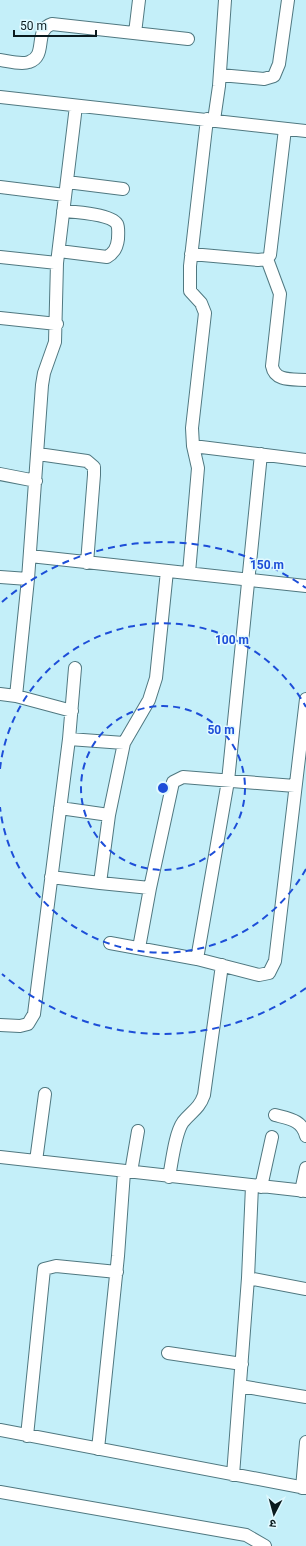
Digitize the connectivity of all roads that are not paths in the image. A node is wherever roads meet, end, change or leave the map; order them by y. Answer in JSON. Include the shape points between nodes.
{"nodes":[{"id":1,"x":139,"y":0,"type":"edge"},
{"id":2,"x":226,"y":0,"type":"edge"},
{"id":3,"x":288,"y":0,"type":"edge"},
{"id":4,"x":135,"y":33,"type":"junction"},
{"id":5,"x":188,"y":39,"type":"dead end"},
{"id":6,"x":0,"y":60,"type":"edge"},
{"id":7,"x":220,"y":75,"type":"junction"},
{"id":8,"x":0,"y":97,"type":"edge"},
{"id":9,"x":76,"y":106,"type":"junction"},
{"id":10,"x":211,"y":119,"type":"junction"},
{"id":11,"x":285,"y":129,"type":"junction"},
{"id":12,"x":306,"y":131,"type":"edge"},
{"id":13,"x":67,"y":182,"type":"junction"},
{"id":14,"x":0,"y":187,"type":"edge"},
{"id":15,"x":123,"y":189,"type":"dead end"},
{"id":16,"x":65,"y":195,"type":"junction"},
{"id":17,"x":64,"y":211,"type":"junction"},
{"id":18,"x":59,"y":251,"type":"junction"},
{"id":19,"x":191,"y":254,"type":"junction"},
{"id":20,"x":0,"y":257,"type":"edge"},
{"id":21,"x":266,"y":259,"type":"junction"},
{"id":22,"x":57,"y":263,"type":"junction"},
{"id":23,"x":0,"y":318,"type":"edge"},
{"id":24,"x":57,"y":324,"type":"junction"},
{"id":25,"x":306,"y":380,"type":"edge"},
{"id":26,"x":193,"y":446,"type":"junction"},
{"id":27,"x":38,"y":454,"type":"junction"},
{"id":28,"x":261,"y":454,"type":"junction"},
{"id":29,"x":306,"y":460,"type":"edge"},
{"id":30,"x":0,"y":474,"type":"edge"},
{"id":31,"x":36,"y":481,"type":"junction"},
{"id":32,"x":30,"y":556,"type":"junction"},
{"id":33,"x":87,"y":563,"type":"junction"},
{"id":34,"x":167,"y":571,"type":"junction"},
{"id":35,"x":189,"y":573,"type":"junction"},
{"id":36,"x":0,"y":577,"type":"edge"},
{"id":37,"x":28,"y":579,"type":"junction"},
{"id":38,"x":249,"y":580,"type":"junction"},
{"id":39,"x":306,"y":586,"type":"edge"},
{"id":40,"x":75,"y":668,"type":"dead end"},
{"id":41,"x":0,"y":694,"type":"edge"},
{"id":42,"x":16,"y":696,"type":"junction"},
{"id":43,"x":306,"y":699,"type":"edge"},
{"id":44,"x":72,"y":711,"type":"junction"},
{"id":45,"x":69,"y":739,"type":"junction"},
{"id":46,"x":304,"y":742,"type":"edge"},
{"id":47,"x":124,"y":744,"type":"junction"},
{"id":48,"x":228,"y":781,"type":"junction"},
{"id":49,"x":295,"y":786,"type":"junction"},
{"id":50,"x":60,"y":808,"type":"junction"},
{"id":51,"x":109,"y":815,"type":"junction"},
{"id":52,"x":51,"y":877,"type":"junction"},
{"id":53,"x":100,"y":883,"type":"junction"},
{"id":54,"x":150,"y":888,"type":"junction"},
{"id":55,"x":110,"y":943,"type":"dead end"},
{"id":56,"x":139,"y":948,"type":"junction"},
{"id":57,"x":197,"y":958,"type":"junction"},
{"id":58,"x":222,"y":965,"type":"junction"},
{"id":59,"x":0,"y":1025,"type":"edge"},
{"id":60,"x":45,"y":1094,"type":"dead end"},
{"id":61,"x":275,"y":1115,"type":"dead end"},
{"id":62,"x":138,"y":1131,"type":"dead end"},
{"id":63,"x":306,"y":1136,"type":"edge"},
{"id":64,"x":272,"y":1137,"type":"dead end"},
{"id":65,"x":0,"y":1157,"type":"edge"},
{"id":66,"x":36,"y":1161,"type":"junction"},
{"id":67,"x":306,"y":1168,"type":"edge"},
{"id":68,"x":127,"y":1172,"type":"junction"},
{"id":69,"x":169,"y":1177,"type":"junction"},
{"id":70,"x":256,"y":1186,"type":"junction"},
{"id":71,"x":304,"y":1191,"type":"edge"},
{"id":72,"x":117,"y":1272,"type":"junction"},
{"id":73,"x":248,"y":1278,"type":"junction"},
{"id":74,"x":306,"y":1289,"type":"edge"},
{"id":75,"x":168,"y":1353,"type":"dead end"},
{"id":76,"x":242,"y":1364,"type":"junction"},
{"id":77,"x":240,"y":1386,"type":"junction"},
{"id":78,"x":306,"y":1397,"type":"edge"},
{"id":79,"x":0,"y":1430,"type":"edge"},
{"id":80,"x":27,"y":1436,"type":"junction"},
{"id":81,"x":306,"y":1442,"type":"edge"},
{"id":82,"x":98,"y":1448,"type":"junction"},
{"id":83,"x":233,"y":1475,"type":"junction"},
{"id":84,"x":304,"y":1488,"type":"edge"},
{"id":85,"x":0,"y":1492,"type":"edge"},
{"id":86,"x":260,"y":1544,"type":"edge"}],
"edges":[{"from":1,"to":4,"type":"street"},
{"from":2,"to":7,"type":"street"},
{"from":3,"to":7,"type":"street","via":[[279,64],[274,76],[264,79]]},
{"from":4,"to":5,"type":"street"},
{"from":4,"to":6,"type":"street","via":[[52,24],[42,33],[36,58],[29,62]]},
{"from":7,"to":10,"type":"street"},
{"from":8,"to":9,"type":"street"},
{"from":9,"to":10,"type":"street"},
{"from":9,"to":13,"type":"street"},
{"from":10,"to":11,"type":"street"},
{"from":10,"to":19,"type":"street"},
{"from":11,"to":12,"type":"street"},
{"from":11,"to":21,"type":"street","via":[[272,248]]},
{"from":13,"to":15,"type":"street"},
{"from":13,"to":16,"type":"street"},
{"from":14,"to":16,"type":"street"},
{"from":16,"to":17,"type":"street"},
{"from":17,"to":18,"type":"street"},
{"from":17,"to":18,"type":"street","via":[[92,214],[114,221],[117,225],[118,238],[116,248],[107,256]]},
{"from":18,"to":22,"type":"street"},
{"from":19,"to":21,"type":"street"},
{"from":19,"to":26,"type":"street","via":[[190,290],[201,303],[205,313],[192,428]]},
{"from":20,"to":22,"type":"street"},
{"from":21,"to":25,"type":"street","via":[[280,294],[273,373],[284,378]]},
{"from":22,"to":24,"type":"street"},
{"from":23,"to":24,"type":"street"},
{"from":24,"to":27,"type":"street","via":[[54,348],[42,385]]},
{"from":26,"to":28,"type":"street"},
{"from":26,"to":35,"type":"street","via":[[198,461],[198,482]]},
{"from":27,"to":31,"type":"street"},
{"from":27,"to":33,"type":"street","via":[[87,461],[94,467]]},
{"from":28,"to":29,"type":"street"},
{"from":28,"to":38,"type":"street"},
{"from":30,"to":31,"type":"street"},
{"from":31,"to":32,"type":"street"},
{"from":32,"to":33,"type":"street"},
{"from":32,"to":37,"type":"street"},
{"from":33,"to":34,"type":"street"},
{"from":34,"to":35,"type":"street"},
{"from":34,"to":47,"type":"street","via":[[156,678],[149,700]]},
{"from":35,"to":38,"type":"street"},
{"from":36,"to":37,"type":"street"},
{"from":37,"to":42,"type":"street"},
{"from":38,"to":39,"type":"street"},
{"from":38,"to":48,"type":"street"},
{"from":40,"to":44,"type":"street"},
{"from":41,"to":42,"type":"street"},
{"from":42,"to":44,"type":"street"},
{"from":43,"to":46,"type":"street"},
{"from":44,"to":45,"type":"street"},
{"from":45,"to":47,"type":"street"},
{"from":45,"to":50,"type":"street"},
{"from":46,"to":49,"type":"street"},
{"from":47,"to":51,"type":"street"},
{"from":48,"to":49,"type":"street"},
{"from":48,"to":54,"type":"street","via":[[183,777],[174,782]]},
{"from":48,"to":57,"type":"street"},
{"from":49,"to":58,"type":"street","via":[[275,961],[269,972],[259,974]]},
{"from":50,"to":51,"type":"street"},
{"from":50,"to":52,"type":"street"},
{"from":51,"to":53,"type":"street"},
{"from":52,"to":53,"type":"street"},
{"from":52,"to":59,"type":"street","via":[[34,1014],[28,1024]]},
{"from":53,"to":54,"type":"street"},
{"from":54,"to":56,"type":"street"},
{"from":55,"to":56,"type":"street"},
{"from":56,"to":57,"type":"street"},
{"from":57,"to":58,"type":"street"},
{"from":58,"to":69,"type":"street","via":[[204,1095],[200,1105],[183,1122],[179,1130]]},
{"from":60,"to":66,"type":"street"},
{"from":61,"to":63,"type":"street","via":[[298,1122]]},
{"from":62,"to":68,"type":"street"},
{"from":64,"to":70,"type":"street"},
{"from":65,"to":66,"type":"street"},
{"from":66,"to":68,"type":"street"},
{"from":67,"to":71,"type":"street"},
{"from":68,"to":69,"type":"street"},
{"from":68,"to":72,"type":"street"},
{"from":69,"to":70,"type":"street"},
{"from":70,"to":71,"type":"street"},
{"from":70,"to":73,"type":"street"},
{"from":72,"to":80,"type":"street","via":[[56,1266],[44,1269]]},
{"from":72,"to":82,"type":"street"},
{"from":73,"to":74,"type":"street"},
{"from":73,"to":76,"type":"street"},
{"from":75,"to":76,"type":"street"},
{"from":76,"to":77,"type":"street"},
{"from":77,"to":78,"type":"street"},
{"from":77,"to":83,"type":"street"},
{"from":79,"to":80,"type":"street"},
{"from":80,"to":82,"type":"street"},
{"from":81,"to":84,"type":"street"},
{"from":82,"to":83,"type":"street"},
{"from":83,"to":84,"type":"street"},
{"from":85,"to":86,"type":"street","via":[[246,1535]]}]}
